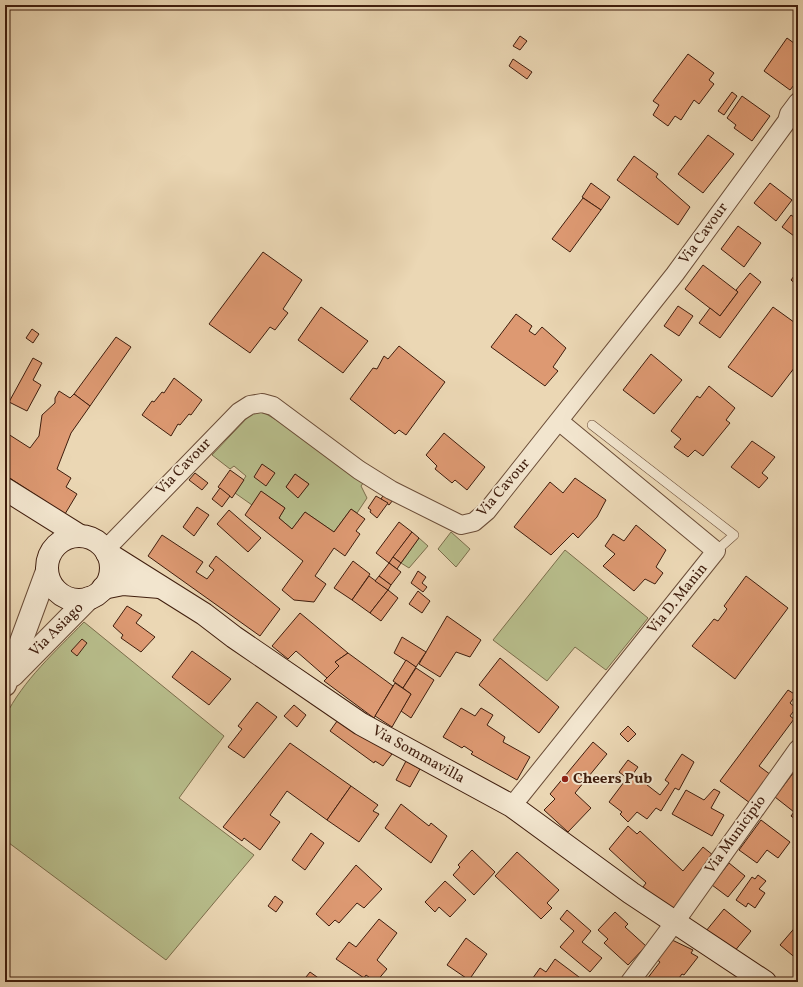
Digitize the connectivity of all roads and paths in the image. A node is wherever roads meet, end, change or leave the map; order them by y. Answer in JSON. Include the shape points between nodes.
{"nodes":[{"id":1,"x":798,"y":102,"type":"edge"},
{"id":2,"x":793,"y":125,"type":"edge"},
{"id":3,"x":560,"y":422,"type":"junction"},
{"id":4,"x":592,"y":425,"type":"dead end"},
{"id":5,"x":14,"y":495,"type":"edge"},
{"id":6,"x":80,"y":536,"type":"junction"},
{"id":7,"x":106,"y":551,"type":"junction"},
{"id":8,"x":716,"y":551,"type":"junction"},
{"id":9,"x":47,"y":568,"type":"junction"},
{"id":10,"x":161,"y":588,"type":"junction"},
{"id":11,"x":96,"y":593,"type":"junction"},
{"id":12,"x":6,"y":682,"type":"edge"},
{"id":13,"x":798,"y":749,"type":"edge"},
{"id":14,"x":512,"y":806,"type":"junction"},
{"id":15,"x":675,"y":922,"type":"junction"},
{"id":16,"x":630,"y":982,"type":"edge"},
{"id":17,"x":765,"y":982,"type":"edge"}],
"edges":[{"from":1,"to":2,"type":"street","name":"Via Cavour","via":[[789,114]]},
{"from":2,"to":3,"type":"street","name":"Via Cavour"},
{"from":3,"to":7,"type":"street","name":"Via Cavour","via":[[487,511],[474,522],[461,525],[391,490],[359,470],[274,406],[262,403],[250,405],[239,412]]},
{"from":3,"to":8,"type":"street","name":"Via D. Manin"},
{"from":4,"to":8,"type":"lane","via":[[734,535]]},
{"from":5,"to":6,"type":"main road","name":"Via Sommavilla"},
{"from":5,"to":9,"type":"main road","name":"Via Sommavilla","via":[[35,517],[44,535]]},
{"from":6,"to":7,"type":"main road","name":"Via Sommavilla","via":[[94,540]]},
{"from":6,"to":9,"type":"main road","via":[[68,538],[58,544],[50,553]]},
{"from":7,"to":10,"type":"main road","name":"Via Sommavilla"},
{"from":7,"to":11,"type":"main road","via":[[110,571]]},
{"from":8,"to":14,"type":"street","name":"Via D. Manin"},
{"from":9,"to":11,"type":"main road","name":"Via Sommavilla","via":[[52,584],[62,595],[75,599]]},
{"from":9,"to":12,"type":"main road","name":"Via Asiago"},
{"from":10,"to":11,"type":"main road","name":"Via Sommavilla","via":[[123,584]]},
{"from":10,"to":14,"type":"main road","name":"Via Sommavilla","via":[[204,614],[361,724]]},
{"from":11,"to":12,"type":"main road","name":"Via Asiago"},
{"from":13,"to":15,"type":"street","name":"Via Municipio"},
{"from":14,"to":15,"type":"main road","name":"Via Sommavilla","via":[[631,894]]},
{"from":15,"to":16,"type":"street","name":"Via Municipio"},
{"from":15,"to":17,"type":"main road","name":"Via Sommavilla"}]}
